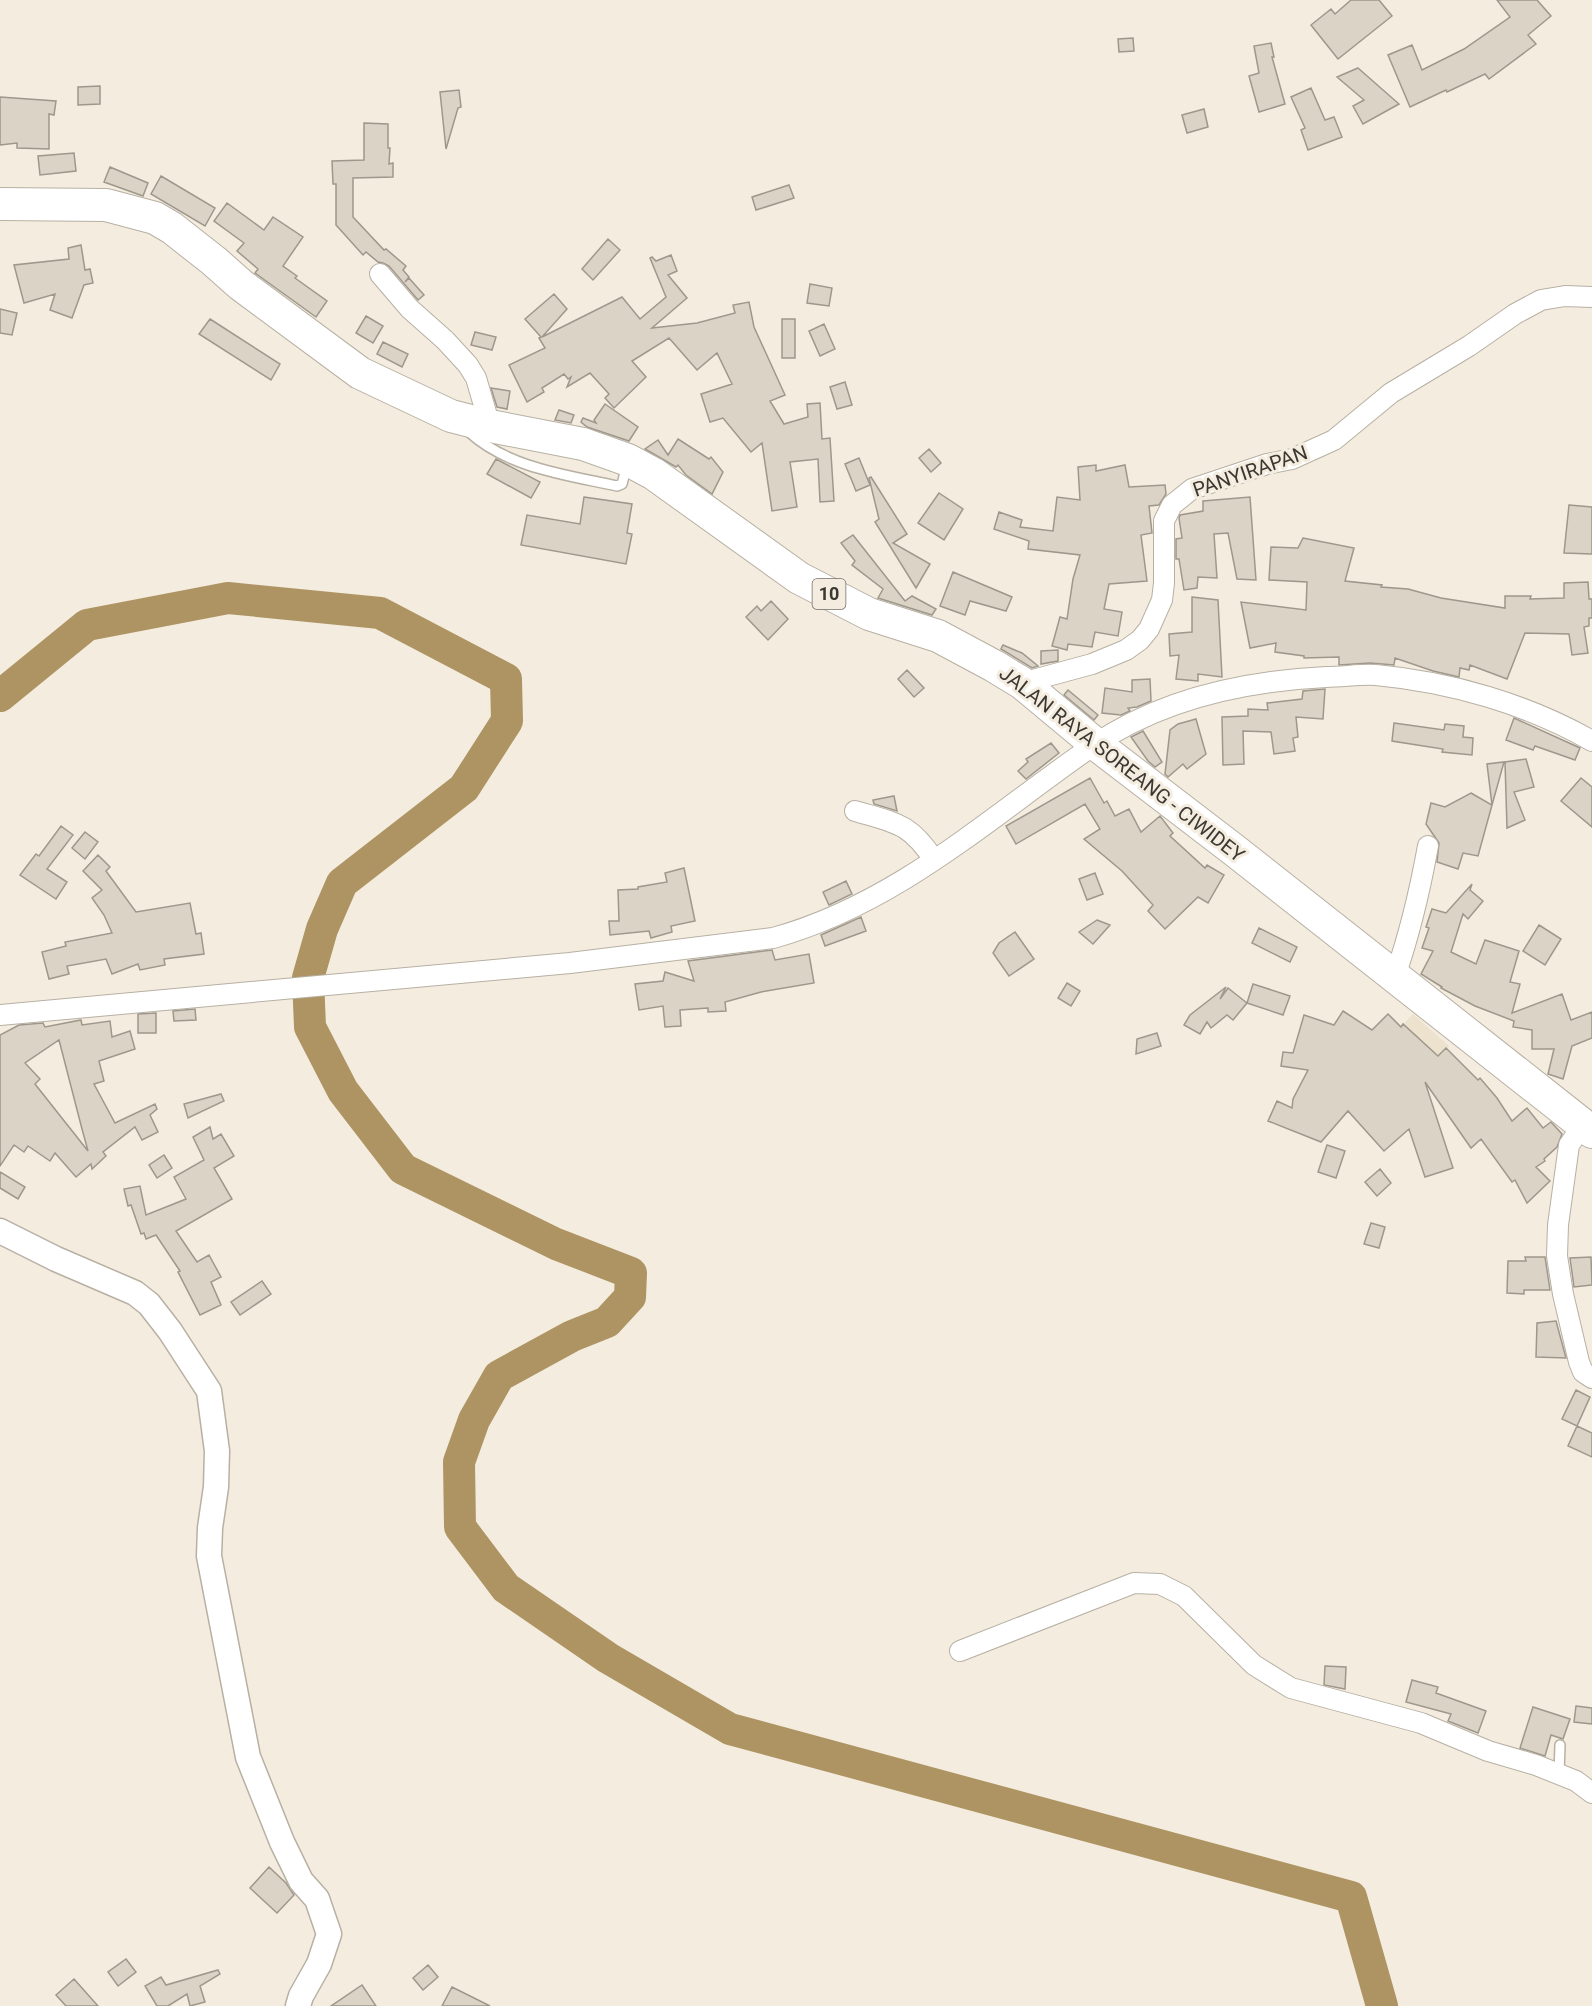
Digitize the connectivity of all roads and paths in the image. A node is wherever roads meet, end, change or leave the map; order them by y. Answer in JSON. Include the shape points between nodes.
{"nodes":[{"id":1,"x":0,"y":204,"type":"edge"},
{"id":2,"x":380,"y":274,"type":"dead end"},
{"id":3,"x":1589,"y":302,"type":"edge"},
{"id":4,"x":451,"y":416,"type":"junction"},
{"id":5,"x":490,"y":426,"type":"junction"},
{"id":6,"x":628,"y":460,"type":"junction"},
{"id":7,"x":1022,"y":683,"type":"junction"},
{"id":8,"x":1592,"y":741,"type":"edge"},
{"id":9,"x":1096,"y":744,"type":"junction"},
{"id":10,"x":855,"y":811,"type":"dead end"},
{"id":11,"x":1428,"y":846,"type":"dead end"},
{"id":12,"x":934,"y":860,"type":"junction"},
{"id":13,"x":1395,"y":976,"type":"junction"},
{"id":14,"x":0,"y":1016,"type":"edge"},
{"id":15,"x":1587,"y":1129,"type":"edge"},
{"id":16,"x":0,"y":1231,"type":"edge"},
{"id":17,"x":1592,"y":1378,"type":"edge"},
{"id":18,"x":960,"y":1651,"type":"dead end"},
{"id":19,"x":1560,"y":1745,"type":"dead end"},
{"id":20,"x":1559,"y":1774,"type":"junction"},
{"id":21,"x":1592,"y":1793,"type":"edge"},
{"id":22,"x":298,"y":2006,"type":"edge"}],
"edges":[{"from":1,"to":4,"type":"highway","name":"JALAN RAYA SOREANG - CIWIDEY","number":"10","via":[[106,205],[155,218],[360,374]]},
{"from":2,"to":5,"type":"street","via":[[468,365],[476,378]]},
{"from":3,"to":7,"type":"street","name":"PANYIRAPAN","via":[[1565,296],[1541,300],[1390,393],[1334,440],[1292,459],[1245,471],[1181,496],[1164,521],[1162,600],[1140,640],[1092,664]]},
{"from":4,"to":5,"type":"highway","name":"JALAN RAYA SOREANG - CIWIDEY","number":"10"},
{"from":4,"to":6,"type":"lane","via":[[502,454],[539,468],[617,486],[622,484]]},
{"from":5,"to":6,"type":"highway","name":"JALAN RAYA SOREANG - CIWIDEY","number":"10","via":[[583,444]]},
{"from":6,"to":7,"type":"highway","name":"JALAN RAYA SOREANG - CIWIDEY","number":"10","via":[[654,474],[800,578],[869,614],[938,636]]},
{"from":7,"to":9,"type":"highway","name":"JALAN RAYA SOREANG - CIWIDEY","number":"10"},
{"from":8,"to":9,"type":"street","via":[[1541,714],[1501,701],[1440,685],[1374,675],[1226,688],[1144,717]]},
{"from":9,"to":12,"type":"street"},
{"from":9,"to":13,"type":"highway","name":"JALAN RAYA SOREANG - CIWIDEY","number":"10"},
{"from":10,"to":12,"type":"street","via":[[909,829]]},
{"from":11,"to":13,"type":"street","via":[[1408,940]]},
{"from":12,"to":14,"type":"street","via":[[886,891],[831,919],[773,938],[570,963]]},
{"from":13,"to":15,"type":"highway","name":"JALAN RAYA SOREANG - CIWIDEY","number":"10"},
{"from":15,"to":17,"type":"street","via":[[1569,1145],[1557,1256],[1579,1362],[1583,1372]]},
{"from":16,"to":22,"type":"street","via":[[135,1293],[170,1331],[209,1391],[217,1451],[209,1556],[248,1757],[282,1842],[301,1881],[317,1899],[329,1934],[319,1965]]},
{"from":18,"to":20,"type":"street","via":[[1134,1583],[1161,1584],[1184,1596],[1254,1665],[1291,1688],[1421,1723],[1488,1751]]},
{"from":19,"to":20,"type":"lane"},
{"from":20,"to":21,"type":"street","via":[[1576,1780]]}]}
